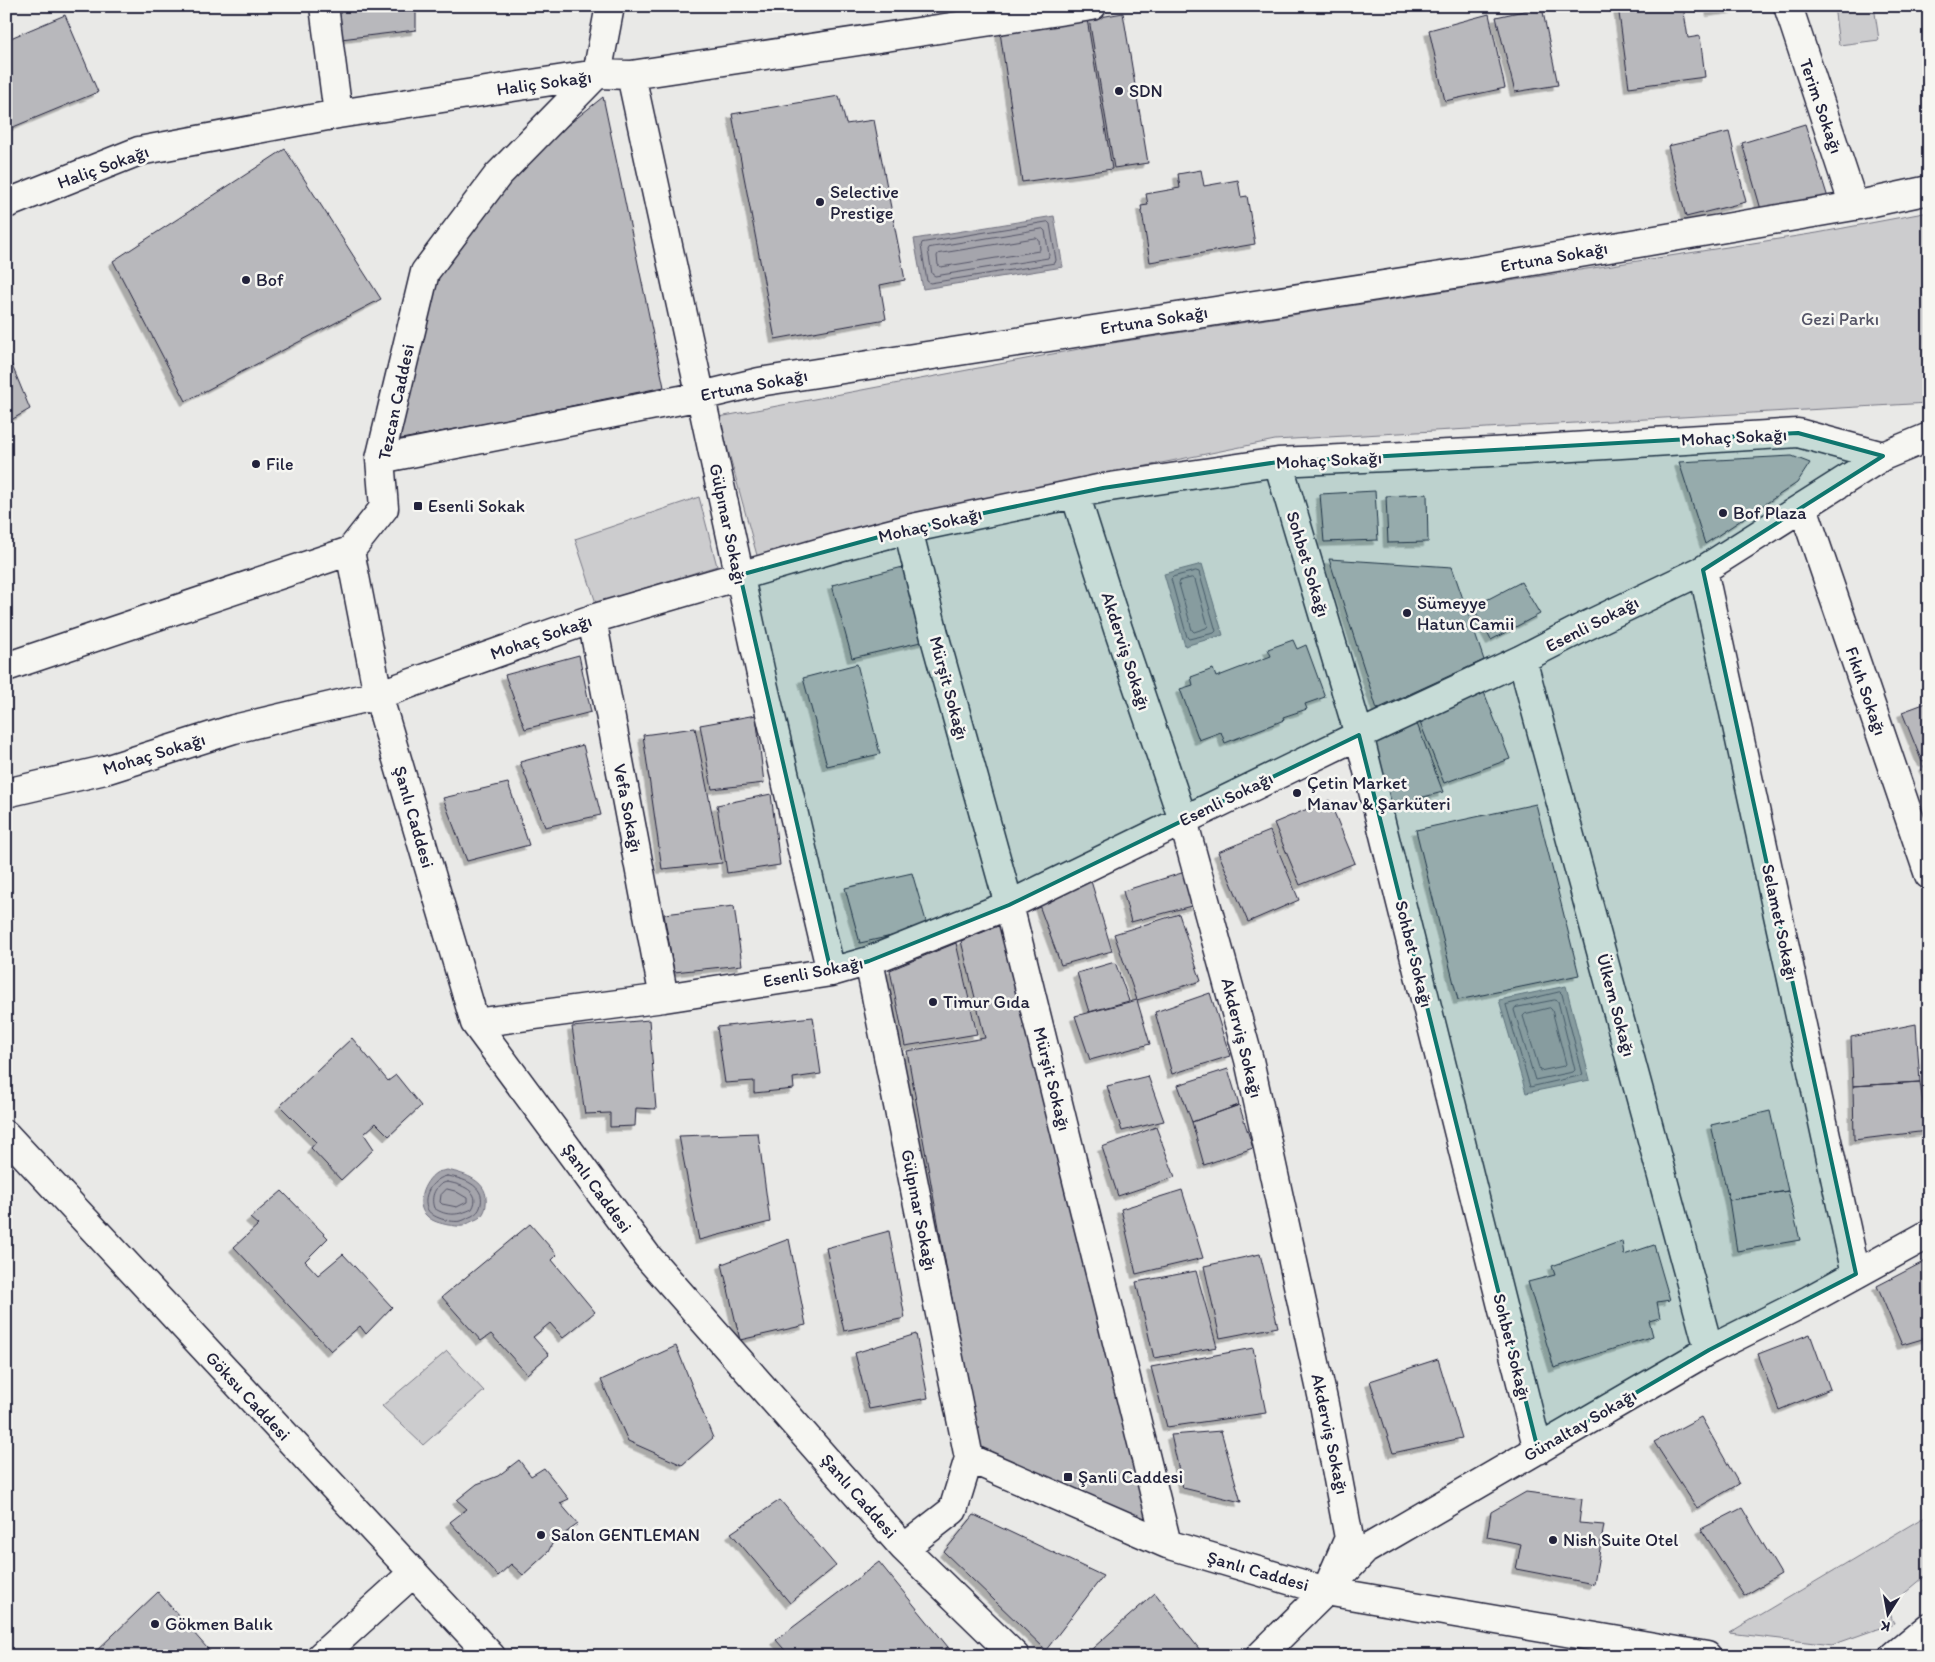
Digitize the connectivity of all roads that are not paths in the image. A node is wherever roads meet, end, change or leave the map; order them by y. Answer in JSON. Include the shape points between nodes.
{"nodes":[{"id":1,"x":324,"y":6,"type":"edge"},
{"id":2,"x":610,"y":6,"type":"edge"},
{"id":3,"x":1092,"y":6,"type":"edge"},
{"id":4,"x":1788,"y":6,"type":"edge"},
{"id":5,"x":597,"y":74,"type":"junction"},
{"id":6,"x":630,"y":75,"type":"junction"},
{"id":7,"x":338,"y":114,"type":"junction"},
{"id":8,"x":1929,"y":190,"type":"edge"},
{"id":9,"x":6,"y":204,"type":"edge"},
{"id":10,"x":1854,"y":206,"type":"junction"},
{"id":11,"x":701,"y":396,"type":"junction"},
{"id":12,"x":1929,"y":436,"type":"edge"},
{"id":13,"x":1883,"y":456,"type":"junction"},
{"id":14,"x":380,"y":459,"type":"junction"},
{"id":15,"x":1278,"y":462,"type":"junction"},
{"id":16,"x":1075,"y":494,"type":"junction"},
{"id":17,"x":1803,"y":507,"type":"junction"},
{"id":18,"x":908,"y":529,"type":"junction"},
{"id":19,"x":350,"y":551,"type":"junction"},
{"id":20,"x":1703,"y":570,"type":"junction"},
{"id":21,"x":740,"y":575,"type":"junction"},
{"id":22,"x":592,"y":619,"type":"junction"},
{"id":23,"x":1522,"y":659,"type":"junction"},
{"id":24,"x":6,"y":667,"type":"edge"},
{"id":25,"x":378,"y":694,"type":"junction"},
{"id":26,"x":1359,"y":735,"type":"junction"},
{"id":27,"x":6,"y":792,"type":"edge"},
{"id":28,"x":1183,"y":820,"type":"junction"},
{"id":29,"x":1929,"y":875,"type":"edge"},
{"id":30,"x":1009,"y":905,"type":"junction"},
{"id":31,"x":869,"y":961,"type":"junction"},
{"id":32,"x":831,"y":972,"type":"junction"},
{"id":33,"x":664,"y":998,"type":"junction"},
{"id":34,"x":475,"y":1023,"type":"junction"},
{"id":35,"x":6,"y":1135,"type":"edge"},
{"id":36,"x":1929,"y":1234,"type":"edge"},
{"id":37,"x":1856,"y":1274,"type":"junction"},
{"id":38,"x":1709,"y":1350,"type":"junction"},
{"id":39,"x":1538,"y":1450,"type":"junction"},
{"id":40,"x":969,"y":1458,"type":"junction"},
{"id":41,"x":1167,"y":1544,"type":"junction"},
{"id":42,"x":904,"y":1548,"type":"junction"},
{"id":43,"x":413,"y":1573,"type":"junction"},
{"id":44,"x":1326,"y":1591,"type":"junction"},
{"id":45,"x":1929,"y":1627,"type":"edge"},
{"id":46,"x":321,"y":1656,"type":"edge"},
{"id":47,"x":491,"y":1656,"type":"edge"},
{"id":48,"x":1015,"y":1656,"type":"edge"},
{"id":49,"x":1260,"y":1656,"type":"edge"},
{"id":50,"x":1707,"y":1656,"type":"edge"},
{"id":51,"x":1894,"y":1656,"type":"edge"}],
"edges":[{"from":1,"to":7,"type":"street"},
{"from":2,"to":5,"type":"street"},
{"from":3,"to":6,"type":"street","name":"Haliç Sokağı"},
{"from":4,"to":10,"type":"street","name":"Terim Sokağı"},
{"from":5,"to":6,"type":"street","name":"Haliç Sokağı"},
{"from":5,"to":7,"type":"street","name":"Haliç Sokağı"},
{"from":5,"to":14,"type":"street","name":"Tezcan Caddesi","via":[[498,175],[425,272]]},
{"from":6,"to":11,"type":"street","name":"Gülpınar Sokağı"},
{"from":7,"to":9,"type":"street","name":"Haliç Sokağı","via":[[139,151]]},
{"from":8,"to":10,"type":"street","name":"Ertuna Sokağı"},
{"from":10,"to":11,"type":"street","name":"Ertuna Sokağı","via":[[1480,270],[760,382]]},
{"from":11,"to":14,"type":"street","name":"Ertuna Sokağı"},
{"from":11,"to":21,"type":"street","name":"Gülpınar Sokağı"},
{"from":12,"to":13,"type":"street","name":"Esenli Sokağı"},
{"from":13,"to":15,"type":"street","name":"Mohaç Sokağı","via":[[1798,434]]},
{"from":13,"to":17,"type":"street","name":"Esenli Sokağı"},
{"from":14,"to":19,"type":"street","name":"Tezcan Caddesi","via":[[384,508]]},
{"from":15,"to":16,"type":"street","name":"Mohaç Sokağı"},
{"from":15,"to":26,"type":"street","name":"Sohbet Sokağı"},
{"from":16,"to":18,"type":"street","name":"Mohaç Sokağı"},
{"from":16,"to":28,"type":"street","name":"Akderviş Sokağı"},
{"from":17,"to":20,"type":"street","name":"Esenli Sokağı"},
{"from":17,"to":29,"type":"street","name":"Fıkıh Sokağı"},
{"from":18,"to":21,"type":"street","name":"Mohaç Sokağı"},
{"from":18,"to":30,"type":"street","name":"Mürşit Sokağı"},
{"from":19,"to":24,"type":"street"},
{"from":19,"to":25,"type":"street","name":"Şanlı Caddesi"},
{"from":20,"to":23,"type":"street","name":"Esenli Sokağı"},
{"from":20,"to":37,"type":"street","name":"Selamet Sokağı"},
{"from":21,"to":22,"type":"street","name":"Mohaç Sokağı"},
{"from":21,"to":32,"type":"street","name":"Gülpınar Sokağı"},
{"from":22,"to":25,"type":"street","name":"Mohaç Sokağı"},
{"from":22,"to":33,"type":"street","name":"Vefa Sokağı"},
{"from":23,"to":26,"type":"street","name":"Esenli Sokağı"},
{"from":23,"to":38,"type":"street","name":"Ülkem Sokağı"},
{"from":25,"to":27,"type":"street","name":"Mohaç Sokağı","via":[[234,729],[105,770]]},
{"from":25,"to":34,"type":"street","name":"Şanlı Caddesi"},
{"from":26,"to":28,"type":"street","name":"Esenli Sokağı"},
{"from":26,"to":39,"type":"street","name":"Sohbet Sokağı"},
{"from":28,"to":30,"type":"street","name":"Esenli Sokağı"},
{"from":28,"to":44,"type":"street","name":"Akderviş Sokağı","via":[[1249,1060],[1345,1508],[1349,1538]]},
{"from":30,"to":31,"type":"street","name":"Esenli Sokağı"},
{"from":30,"to":41,"type":"street","name":"Mürşit Sokağı"},
{"from":31,"to":32,"type":"street","name":"Esenli Sokağı"},
{"from":31,"to":40,"type":"street","name":"Gülpınar Sokağı"},
{"from":32,"to":33,"type":"street","name":"Esenli Sokağı"},
{"from":33,"to":34,"type":"street","name":"Esenli Sokağı"},
{"from":34,"to":42,"type":"street","name":"Şanlı Caddesi","via":[[647,1256]]},
{"from":35,"to":43,"type":"street","name":"Göksu Caddesi"},
{"from":36,"to":37,"type":"street","name":"Günaltay Sokağı"},
{"from":37,"to":38,"type":"street","name":"Günaltay Sokağı"},
{"from":38,"to":39,"type":"street","name":"Günaltay Sokağı"},
{"from":39,"to":44,"type":"street","name":"Günaltay Sokağı","via":[[1365,1550]]},
{"from":40,"to":41,"type":"street","name":"Şanlı Caddesi"},
{"from":40,"to":42,"type":"street","name":"Şanlı Caddesi","via":[[953,1510]]},
{"from":41,"to":44,"type":"street","name":"Şanlı Caddesi"},
{"from":42,"to":48,"type":"street"},
{"from":43,"to":46,"type":"street"},
{"from":43,"to":47,"type":"street","name":"Göksu Caddesi"},
{"from":44,"to":49,"type":"street","name":"Günaltay Sokağı"},
{"from":44,"to":50,"type":"street","name":"Şanlı Caddesi"},
{"from":45,"to":51,"type":"street"}]}
